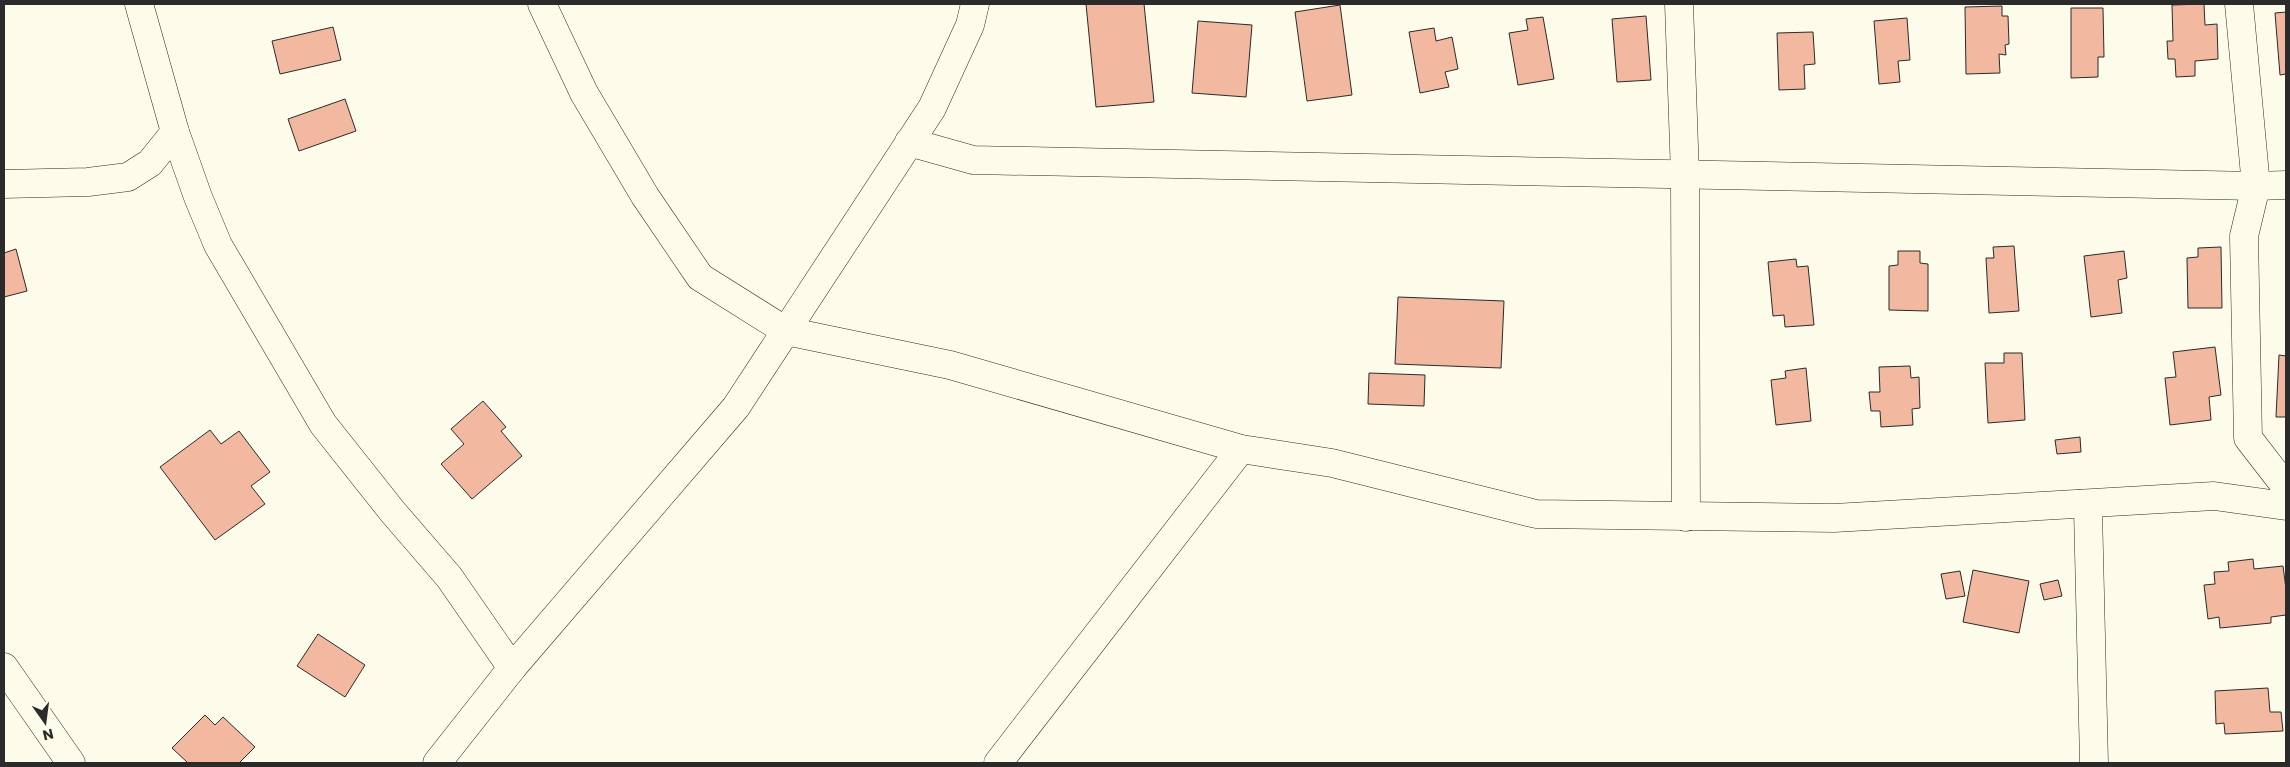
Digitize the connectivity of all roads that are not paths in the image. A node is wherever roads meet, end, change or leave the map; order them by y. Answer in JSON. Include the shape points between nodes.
{"nodes":[{"id":1,"x":140,"y":4,"type":"edge"},
{"id":2,"x":542,"y":4,"type":"edge"},
{"id":3,"x":975,"y":4,"type":"edge"},
{"id":4,"x":1680,"y":4,"type":"edge"},
{"id":5,"x":2239,"y":4,"type":"edge"},
{"id":6,"x":174,"y":132,"type":"junction"},
{"id":7,"x":909,"y":142,"type":"junction"},
{"id":8,"x":1685,"y":174,"type":"junction"},
{"id":9,"x":4,"y":184,"type":"edge"},
{"id":10,"x":2286,"y":185,"type":"edge"},
{"id":11,"x":2256,"y":186,"type":"junction"},
{"id":12,"x":786,"y":331,"type":"junction"},
{"id":13,"x":1241,"y":449,"type":"junction"},
{"id":14,"x":2286,"y":487,"type":"edge"},
{"id":15,"x":2080,"y":504,"type":"junction"},
{"id":16,"x":2286,"y":506,"type":"edge"},
{"id":17,"x":1686,"y":516,"type":"junction"},
{"id":18,"x":4,"y":667,"type":"edge"},
{"id":19,"x":512,"y":668,"type":"junction"},
{"id":20,"x":72,"y":763,"type":"edge"},
{"id":21,"x":437,"y":763,"type":"edge"},
{"id":22,"x":998,"y":763,"type":"edge"},
{"id":23,"x":2094,"y":763,"type":"edge"}],
"edges":[{"from":1,"to":6,"type":"street"},
{"from":2,"to":12,"type":"street","via":[[584,93],[645,196],[700,277]]},
{"from":3,"to":7,"type":"street","via":[[970,25],[932,108]]},
{"from":4,"to":8,"type":"street"},
{"from":5,"to":11,"type":"street"},
{"from":6,"to":9,"type":"street","via":[[150,163],[128,177],[88,182]]},
{"from":6,"to":19,"type":"street","via":[[218,245],[323,424],[449,576]]},
{"from":7,"to":8,"type":"street","via":[[974,160]]},
{"from":7,"to":12,"type":"street"},
{"from":8,"to":11,"type":"street"},
{"from":8,"to":17,"type":"street"},
{"from":10,"to":11,"type":"street"},
{"from":11,"to":14,"type":"street","via":[[2244,236],[2248,438]]},
{"from":12,"to":13,"type":"street","via":[[950,365]]},
{"from":12,"to":19,"type":"street","via":[[736,406]]},
{"from":13,"to":17,"type":"street","via":[[1332,463],[1536,514]]},
{"from":13,"to":22,"type":"street"},
{"from":15,"to":16,"type":"street","via":[[2214,496]]},
{"from":15,"to":17,"type":"street","via":[[1834,518]]},
{"from":15,"to":23,"type":"street","via":[[2088,510]]},
{"from":18,"to":20,"type":"street"},
{"from":19,"to":21,"type":"street"}]}
